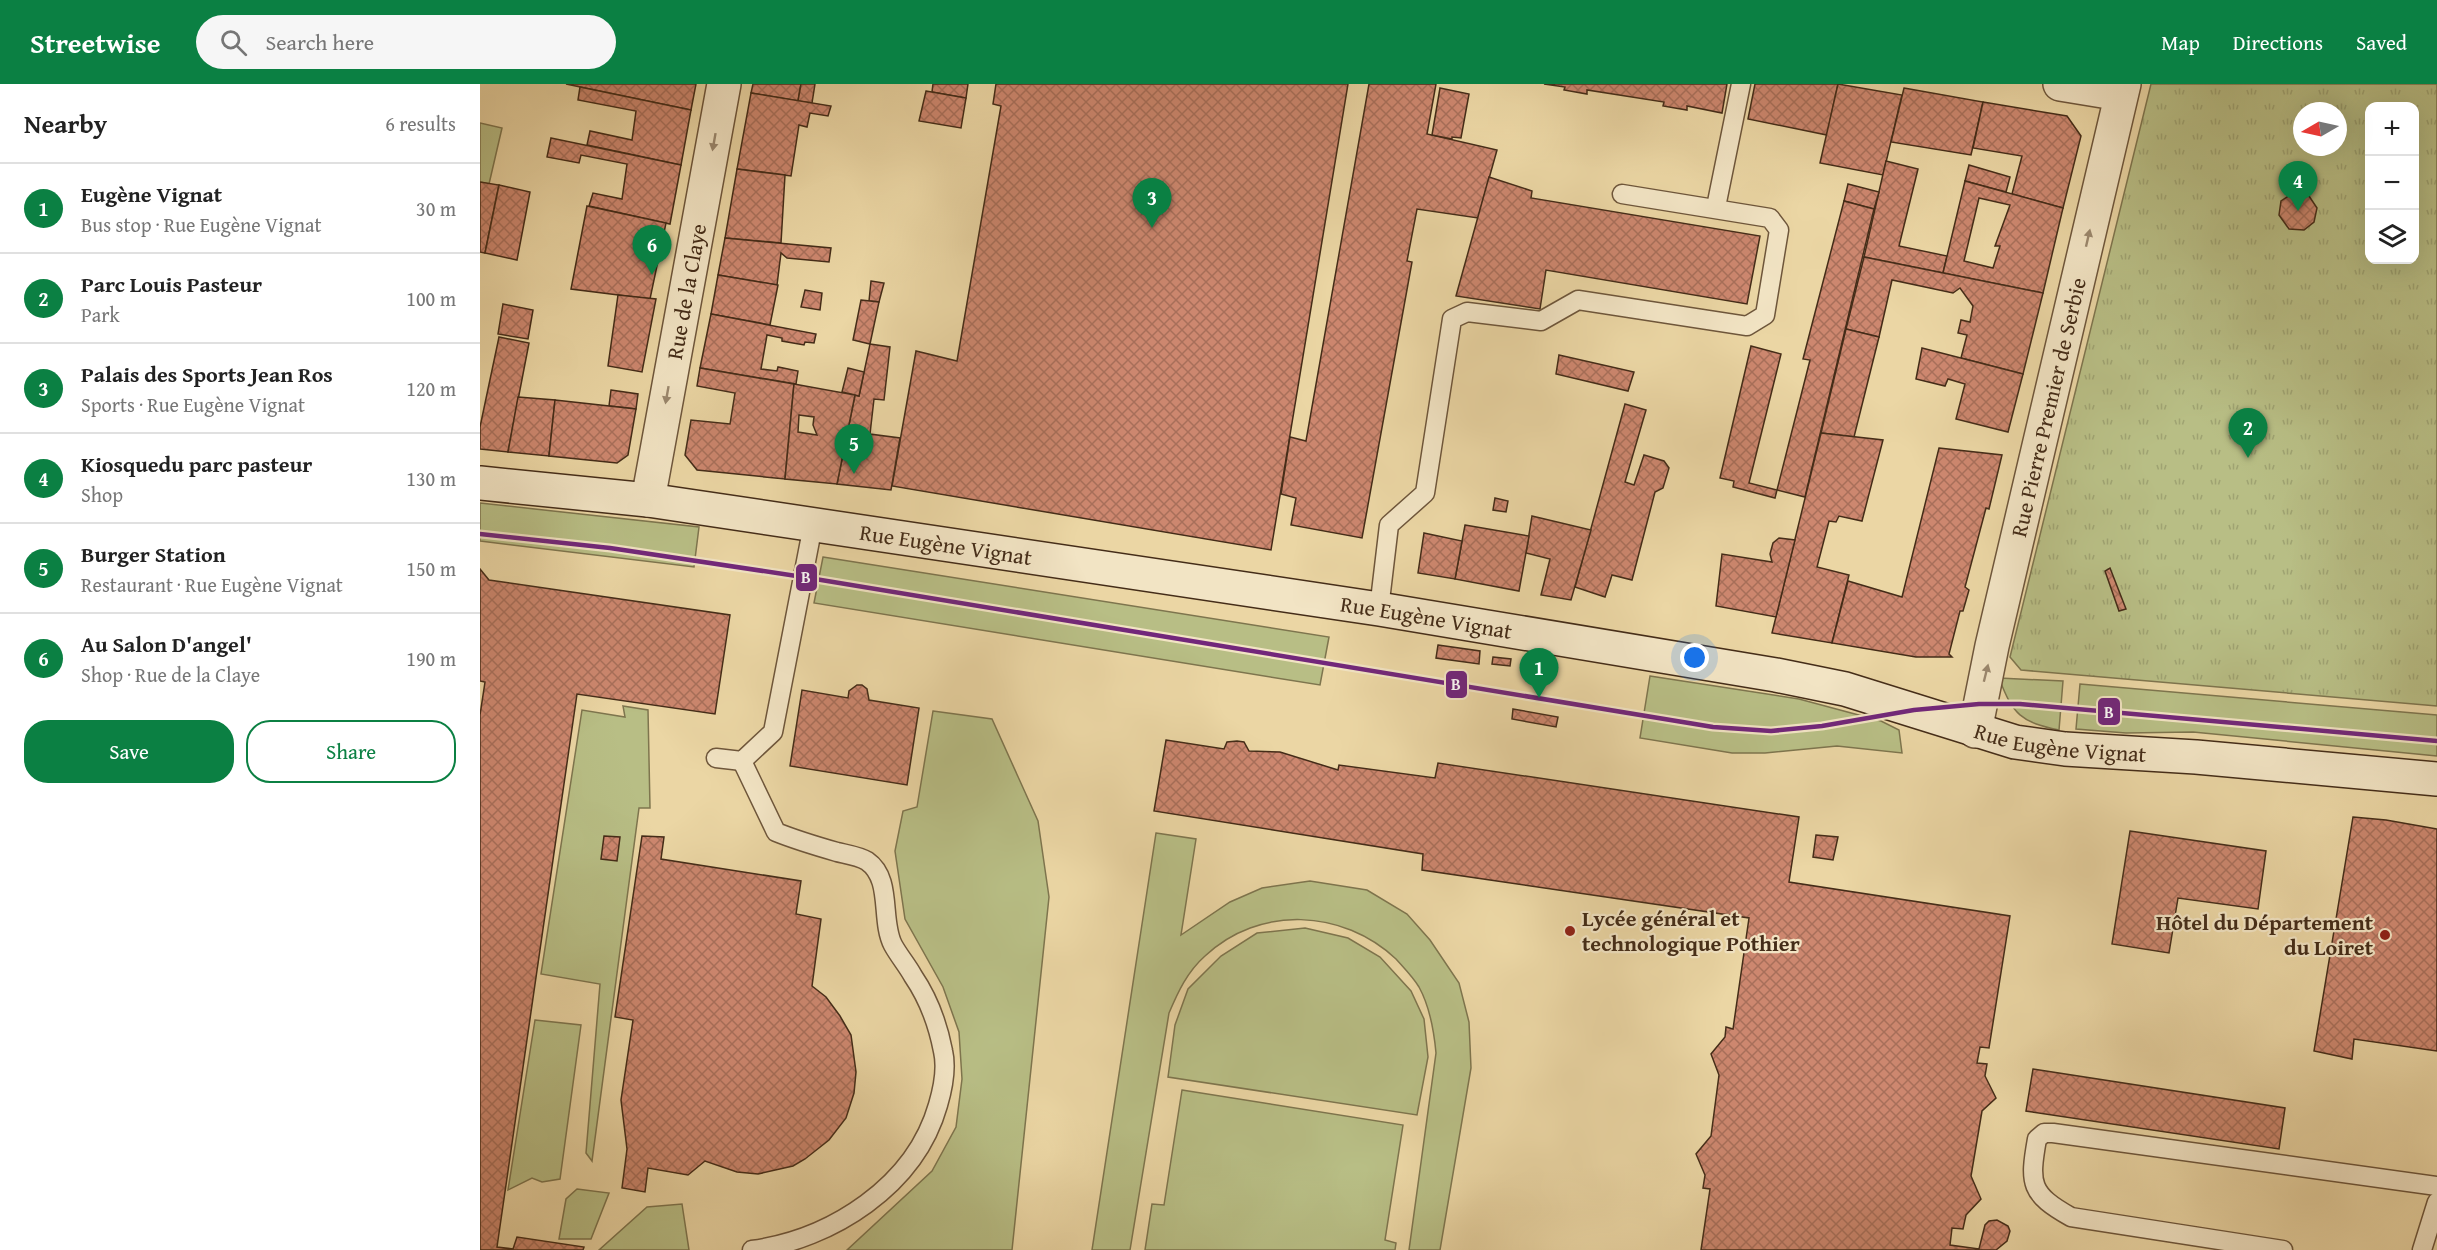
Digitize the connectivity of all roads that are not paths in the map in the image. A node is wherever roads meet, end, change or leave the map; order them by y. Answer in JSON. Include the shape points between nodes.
{"nodes":[{"id":1,"x":724,"y":84,"type":"edge"},
{"id":2,"x":1741,"y":84,"type":"edge"},
{"id":3,"x":2060,"y":84,"type":"edge"},
{"id":4,"x":2122,"y":89,"type":"edge"},
{"id":5,"x":1622,"y":194,"type":"dead end"},
{"id":6,"x":1716,"y":207,"type":"junction"},
{"id":7,"x":480,"y":483,"type":"edge"},
{"id":8,"x":648,"y":500,"type":"junction"},
{"id":9,"x":813,"y":525,"type":"junction"},
{"id":10,"x":1379,"y":609,"type":"junction"},
{"id":11,"x":1975,"y":730,"type":"junction"},
{"id":12,"x":716,"y":758,"type":"dead end"},
{"id":13,"x":742,"y":761,"type":"junction"},
{"id":14,"x":2437,"y":779,"type":"edge"},
{"id":15,"x":2437,"y":1186,"type":"edge"},
{"id":16,"x":2437,"y":1202,"type":"edge"},
{"id":17,"x":752,"y":1250,"type":"edge"},
{"id":18,"x":2283,"y":1250,"type":"edge"},
{"id":19,"x":2422,"y":1250,"type":"edge"}],
"edges":[{"from":1,"to":8,"type":"street","name":"Rue de la Claye","one_way":true},
{"from":2,"to":6,"type":"lane"},
{"from":3,"to":4,"type":"street"},
{"from":11,"to":4,"type":"street","name":"Rue Pierre Premier de Serbie","one_way":true},
{"from":5,"to":6,"type":"lane"},
{"from":6,"to":10,"type":"lane","via":[[1770,218],[1779,230],[1765,315],[1747,326],[1578,300],[1541,321],[1467,312],[1452,319],[1425,493],[1389,525]]},
{"from":7,"to":8,"type":"street","name":"Rue Eugène Vignat"},
{"from":8,"to":9,"type":"street","name":"Rue Eugène Vignat"},
{"from":9,"to":10,"type":"street","name":"Rue Eugène Vignat"},
{"from":9,"to":13,"type":"lane","via":[[773,732]]},
{"from":10,"to":11,"type":"street","name":"Rue Eugène Vignat","via":[[1845,689]]},
{"from":11,"to":14,"type":"street","name":"Rue Eugène Vignat","via":[[2015,742],[2065,749]]},
{"from":12,"to":13,"type":"lane"},
{"from":13,"to":17,"type":"lane","via":[[776,832],[867,860],[880,875],[892,944],[915,978],[935,1021],[944,1054],[943,1088],[932,1128],[907,1168],[832,1227],[776,1247]]},
{"from":15,"to":18,"type":"lane","via":[[2053,1132],[2037,1139],[2031,1176],[2037,1191],[2050,1205],[2071,1217]]},
{"from":16,"to":19,"type":"lane"}]}
